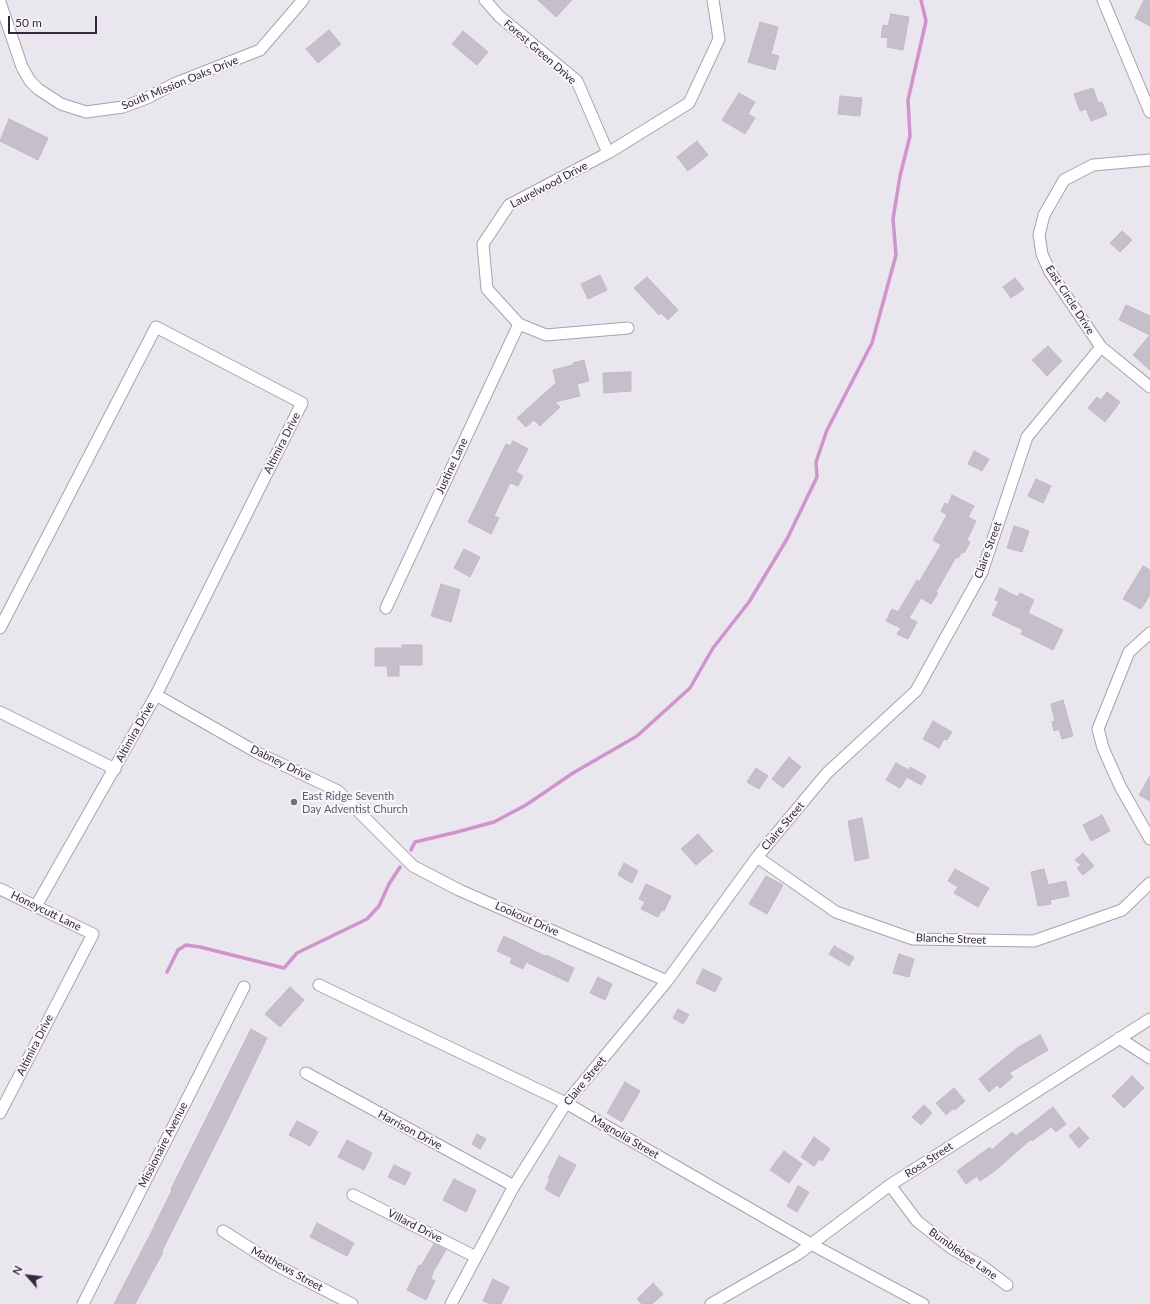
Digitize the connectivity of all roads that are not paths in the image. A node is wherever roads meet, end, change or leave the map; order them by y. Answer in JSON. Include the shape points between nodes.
{"nodes":[{"id":1,"x":302,"y":0,"type":"edge"},
{"id":2,"x":485,"y":0,"type":"edge"},
{"id":3,"x":713,"y":0,"type":"edge"},
{"id":4,"x":1103,"y":0,"type":"edge"},
{"id":5,"x":0,"y":2,"type":"edge"},
{"id":6,"x":1150,"y":112,"type":"edge"},
{"id":7,"x":608,"y":153,"type":"junction"},
{"id":8,"x":1150,"y":160,"type":"edge"},
{"id":9,"x":518,"y":324,"type":"junction"},
{"id":10,"x":628,"y":328,"type":"dead end"},
{"id":11,"x":1101,"y":347,"type":"junction"},
{"id":12,"x":1150,"y":387,"type":"edge"},
{"id":13,"x":386,"y":608,"type":"dead end"},
{"id":14,"x":0,"y":628,"type":"edge"},
{"id":15,"x":1150,"y":633,"type":"edge"},
{"id":16,"x":156,"y":695,"type":"junction"},
{"id":17,"x":0,"y":712,"type":"edge"},
{"id":18,"x":115,"y":769,"type":"junction"},
{"id":19,"x":1150,"y":839,"type":"edge"},
{"id":20,"x":393,"y":847,"type":"joint"},
{"id":21,"x":757,"y":857,"type":"junction"},
{"id":22,"x":1150,"y":883,"type":"edge"},
{"id":23,"x":0,"y":889,"type":"edge"},
{"id":24,"x":36,"y":906,"type":"junction"},
{"id":25,"x":93,"y":934,"type":"joint"},
{"id":26,"x":667,"y":981,"type":"junction"},
{"id":27,"x":319,"y":985,"type":"dead end"},
{"id":28,"x":244,"y":987,"type":"dead end"},
{"id":29,"x":1150,"y":1020,"type":"edge"},
{"id":30,"x":1119,"y":1038,"type":"junction"},
{"id":31,"x":1150,"y":1058,"type":"edge"},
{"id":32,"x":306,"y":1073,"type":"dead end"},
{"id":33,"x":566,"y":1102,"type":"junction"},
{"id":34,"x":0,"y":1113,"type":"edge"},
{"id":35,"x":890,"y":1185,"type":"junction"},
{"id":36,"x":514,"y":1186,"type":"junction"},
{"id":37,"x":353,"y":1195,"type":"dead end"},
{"id":38,"x":223,"y":1232,"type":"dead end"},
{"id":39,"x":811,"y":1244,"type":"junction"},
{"id":40,"x":476,"y":1257,"type":"junction"},
{"id":41,"x":1007,"y":1285,"type":"dead end"},
{"id":42,"x":83,"y":1304,"type":"edge"},
{"id":43,"x":352,"y":1304,"type":"edge"},
{"id":44,"x":451,"y":1304,"type":"edge"},
{"id":45,"x":712,"y":1304,"type":"edge"},
{"id":46,"x":923,"y":1304,"type":"edge"}],
"edges":[{"from":1,"to":5,"type":"street","name":"South Mission Oaks Drive","via":[[260,50],[123,107],[86,112],[61,104],[30,81],[22,66]]},
{"from":2,"to":7,"type":"street","name":"Forest Green Drive","via":[[499,16],[577,82]]},
{"from":3,"to":7,"type":"street","name":"Laurelwood Drive","via":[[719,39],[689,103]]},
{"from":4,"to":6,"type":"street"},
{"from":7,"to":9,"type":"street","name":"Laurelwood Drive","via":[[509,205],[483,244],[487,289]]},
{"from":8,"to":11,"type":"street","name":"East Circle Drive","via":[[1093,165],[1064,180],[1044,215],[1039,235],[1042,254],[1050,272]]},
{"from":9,"to":10,"type":"street","name":"Laurelwood Drive","via":[[546,334]]},
{"from":9,"to":13,"type":"street","name":"Justine Lane"},
{"from":11,"to":12,"type":"street","name":"East Circle Drive"},
{"from":11,"to":21,"type":"street","name":"Claire Street","via":[[1027,437],[982,572],[916,691],[827,773]]},
{"from":14,"to":16,"type":"street","name":"Altimira Drive","via":[[156,327],[302,403]]},
{"from":15,"to":19,"type":"street","via":[[1129,652],[1098,729],[1103,748],[1120,786]]},
{"from":16,"to":18,"type":"street","name":"Altimira Drive"},
{"from":16,"to":20,"type":"street","name":"Dabney Drive","via":[[258,752],[338,791]]},
{"from":17,"to":18,"type":"street"},
{"from":18,"to":24,"type":"street","name":"Altimira Drive"},
{"from":20,"to":26,"type":"street","name":"Lookout Drive","via":[[413,866],[459,890]]},
{"from":21,"to":22,"type":"street","name":"Blanche Street","via":[[836,912],[913,939],[1034,941],[1122,910]]},
{"from":21,"to":26,"type":"street","name":"Claire Street"},
{"from":23,"to":24,"type":"street","name":"Honeycutt Lane"},
{"from":24,"to":25,"type":"street","name":"Honeycutt Lane"},
{"from":25,"to":34,"type":"street","name":"Altimira Drive"},
{"from":26,"to":33,"type":"street","name":"Claire Street"},
{"from":27,"to":33,"type":"street","name":"Magnolia Street"},
{"from":28,"to":42,"type":"street","name":"Missionaire Avenue"},
{"from":29,"to":30,"type":"street","name":"Rosa Street"},
{"from":30,"to":31,"type":"street"},
{"from":30,"to":35,"type":"street","name":"Rosa Street"},
{"from":32,"to":36,"type":"street","name":"Harrison Drive"},
{"from":33,"to":36,"type":"street","name":"Claire Street"},
{"from":33,"to":39,"type":"street","name":"Magnolia Street"},
{"from":35,"to":39,"type":"street","name":"Rosa Street"},
{"from":35,"to":41,"type":"street","name":"Bumblebee Lane","via":[[917,1221],[951,1248],[982,1266]]},
{"from":36,"to":40,"type":"street","name":"Claire Street"},
{"from":37,"to":40,"type":"street","name":"Villard Drive"},
{"from":38,"to":43,"type":"street","name":"Matthews Street","via":[[278,1266]]},
{"from":39,"to":45,"type":"street","name":"Rosa Street"},
{"from":39,"to":46,"type":"street","name":"Magnolia Street"},
{"from":40,"to":44,"type":"street","name":"Claire Street"}]}
